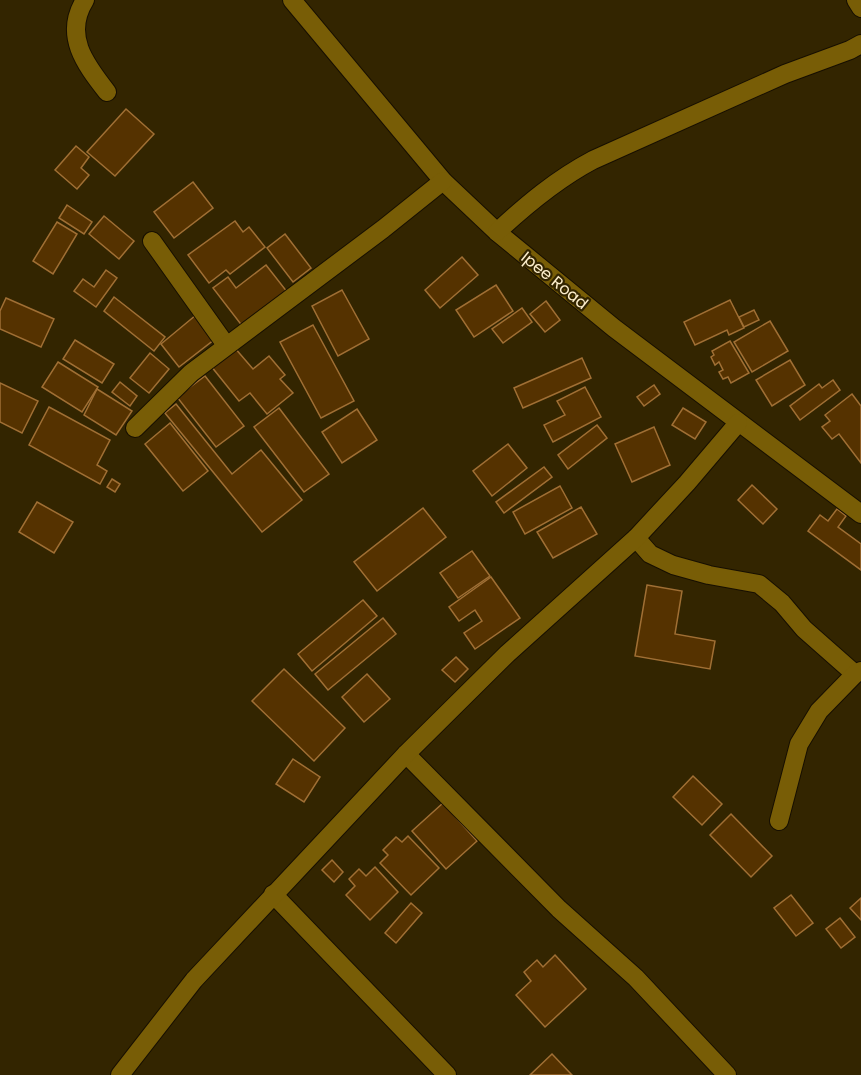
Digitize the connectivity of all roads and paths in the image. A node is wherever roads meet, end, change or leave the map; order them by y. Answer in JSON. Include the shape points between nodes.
{"nodes":[{"id":1,"x":86,"y":0,"type":"edge"},
{"id":2,"x":292,"y":0,"type":"edge"},
{"id":3,"x":856,"y":0,"type":"edge"},
{"id":4,"x":861,"y":8,"type":"edge"},
{"id":5,"x":861,"y":44,"type":"edge"},
{"id":6,"x":107,"y":92,"type":"dead end"},
{"id":7,"x":443,"y":181,"type":"junction"},
{"id":8,"x":497,"y":232,"type":"junction"},
{"id":9,"x":152,"y":241,"type":"dead end"},
{"id":10,"x":226,"y":345,"type":"junction"},
{"id":11,"x":738,"y":423,"type":"junction"},
{"id":12,"x":135,"y":428,"type":"dead end"},
{"id":13,"x":861,"y":514,"type":"edge"},
{"id":14,"x":636,"y":538,"type":"junction"},
{"id":15,"x":858,"y":672,"type":"edge"},
{"id":16,"x":406,"y":754,"type":"junction"},
{"id":17,"x":779,"y":821,"type":"dead end"},
{"id":18,"x":273,"y":894,"type":"junction"},
{"id":19,"x":128,"y":1072,"type":"edge"},
{"id":20,"x":447,"y":1075,"type":"edge"},
{"id":21,"x":727,"y":1075,"type":"edge"}],
"edges":[{"from":1,"to":6,"type":"street","via":[[75,40]]},
{"from":2,"to":7,"type":"street","name":"Ipee Road"},
{"from":3,"to":4,"type":"street"},
{"from":5,"to":8,"type":"street","via":[[593,160],[532,200]]},
{"from":7,"to":8,"type":"street","name":"Ipee Road"},
{"from":7,"to":10,"type":"street"},
{"from":8,"to":11,"type":"street","name":"Ipee Road"},
{"from":9,"to":10,"type":"street"},
{"from":10,"to":12,"type":"street"},
{"from":11,"to":13,"type":"street","name":"Ipee Road"},
{"from":11,"to":14,"type":"street"},
{"from":14,"to":15,"type":"street","via":[[650,555],[673,565],[759,584],[804,629]]},
{"from":14,"to":16,"type":"street","via":[[507,654]]},
{"from":15,"to":17,"type":"street","via":[[819,711],[799,744]]},
{"from":16,"to":18,"type":"street"},
{"from":16,"to":21,"type":"street","via":[[559,909],[636,978]]},
{"from":18,"to":19,"type":"street","via":[[194,980]]},
{"from":18,"to":20,"type":"street"}]}
